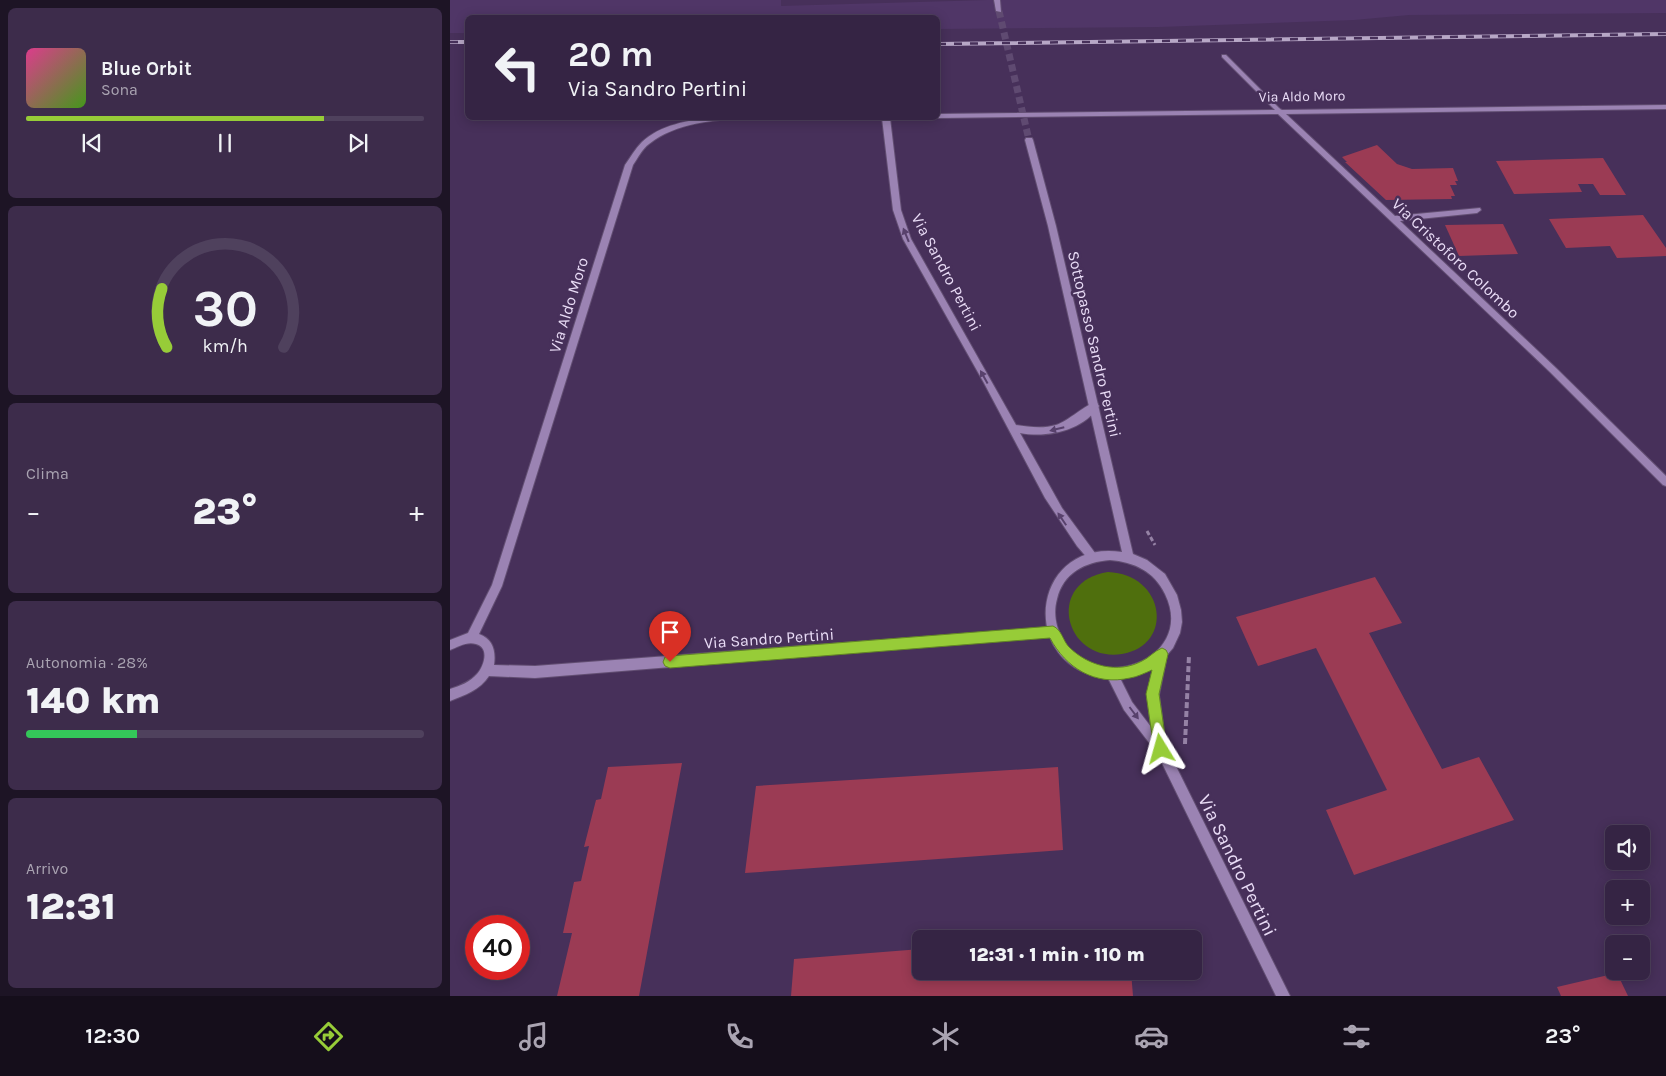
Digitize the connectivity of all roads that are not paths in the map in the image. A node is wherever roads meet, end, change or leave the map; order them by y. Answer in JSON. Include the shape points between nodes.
{"nodes":[{"id":1,"x":997,"y":0,"type":"edge"},
{"id":2,"x":999,"y":11,"type":"tunnel mouth"},
{"id":3,"x":1224,"y":56,"type":"dead end"},
{"id":4,"x":1666,"y":107,"type":"edge"},
{"id":5,"x":1278,"y":110,"type":"junction"},
{"id":6,"x":940,"y":116,"type":"edge"},
{"id":7,"x":712,"y":120,"type":"edge"},
{"id":8,"x":886,"y":120,"type":"edge"},
{"id":9,"x":1029,"y":140,"type":"tunnel mouth"},
{"id":10,"x":1476,"y":210,"type":"dead end"},
{"id":11,"x":1393,"y":219,"type":"junction"},
{"id":12,"x":1094,"y":406,"type":"junction"},
{"id":13,"x":1013,"y":428,"type":"junction"},
{"id":14,"x":1666,"y":482,"type":"edge"},
{"id":15,"x":1093,"y":557,"type":"junction"},
{"id":16,"x":1128,"y":557,"type":"junction"},
{"id":17,"x":1053,"y":632,"type":"junction"},
{"id":18,"x":471,"y":638,"type":"junction"},
{"id":19,"x":450,"y":645,"type":"edge"},
{"id":20,"x":1162,"y":654,"type":"junction"},
{"id":21,"x":487,"y":670,"type":"junction"},
{"id":22,"x":1112,"y":674,"type":"junction"},
{"id":23,"x":450,"y":695,"type":"edge"},
{"id":24,"x":1161,"y":749,"type":"junction"},
{"id":25,"x":1283,"y":996,"type":"edge"}],
"edges":[{"from":1,"to":2,"type":"street"},
{"from":3,"to":5,"type":"street","name":"Via Cristoforo Colombo"},
{"from":4,"to":5,"type":"street","name":"Via Aldo Moro"},
{"from":5,"to":6,"type":"street","name":"Via Aldo Moro"},
{"from":5,"to":11,"type":"street","name":"Via Cristoforo Colombo"},
{"from":7,"to":18,"type":"street","name":"Via Aldo Moro","via":[[666,130],[645,143],[629,165],[497,586]]},
{"from":13,"to":8,"type":"street","name":"Via Sandro Pertini","one_way":true,"via":[[907,239],[897,210]]},
{"from":9,"to":12,"type":"street","name":"Sottopasso Sandro Pertini"},
{"from":10,"to":11,"type":"street"},
{"from":11,"to":14,"type":"street","name":"Via Cristoforo Colombo"},
{"from":12,"to":13,"type":"street","one_way":true,"via":[[1079,420],[1064,427],[1038,431]]},
{"from":12,"to":16,"type":"street","name":"Sottopasso Sandro Pertini"},
{"from":15,"to":13,"type":"street","name":"Via Sandro Pertini","one_way":true,"via":[[1074,538],[1055,509]]},
{"from":15,"to":16,"type":"street","name":"Via Sandro Pertini","via":[[1110,554]]},
{"from":15,"to":17,"type":"street","name":"Via Sandro Pertini","via":[[1077,563],[1055,587],[1049,618]]},
{"from":16,"to":20,"type":"street","name":"Via Sandro Pertini","via":[[1158,574],[1176,605],[1172,639]]},
{"from":17,"to":21,"type":"street","name":"Via Sandro Pertini","via":[[535,672]]},
{"from":17,"to":22,"type":"street","name":"Via Sandro Pertini","via":[[1063,650],[1076,662]]},
{"from":18,"to":19,"type":"street"},
{"from":18,"to":21,"type":"street","via":[[488,644],[491,661]]},
{"from":20,"to":22,"type":"street","name":"Via Sandro Pertini","via":[[1131,672]]},
{"from":20,"to":24,"type":"street","name":"Via Sandro Pertini","via":[[1153,694]]},
{"from":21,"to":23,"type":"street","via":[[471,687]]},
{"from":22,"to":24,"type":"street","name":"Via Sandro Pertini","one_way":true,"via":[[1128,706]]},
{"from":24,"to":25,"type":"street","name":"Via Sandro Pertini"}]}
